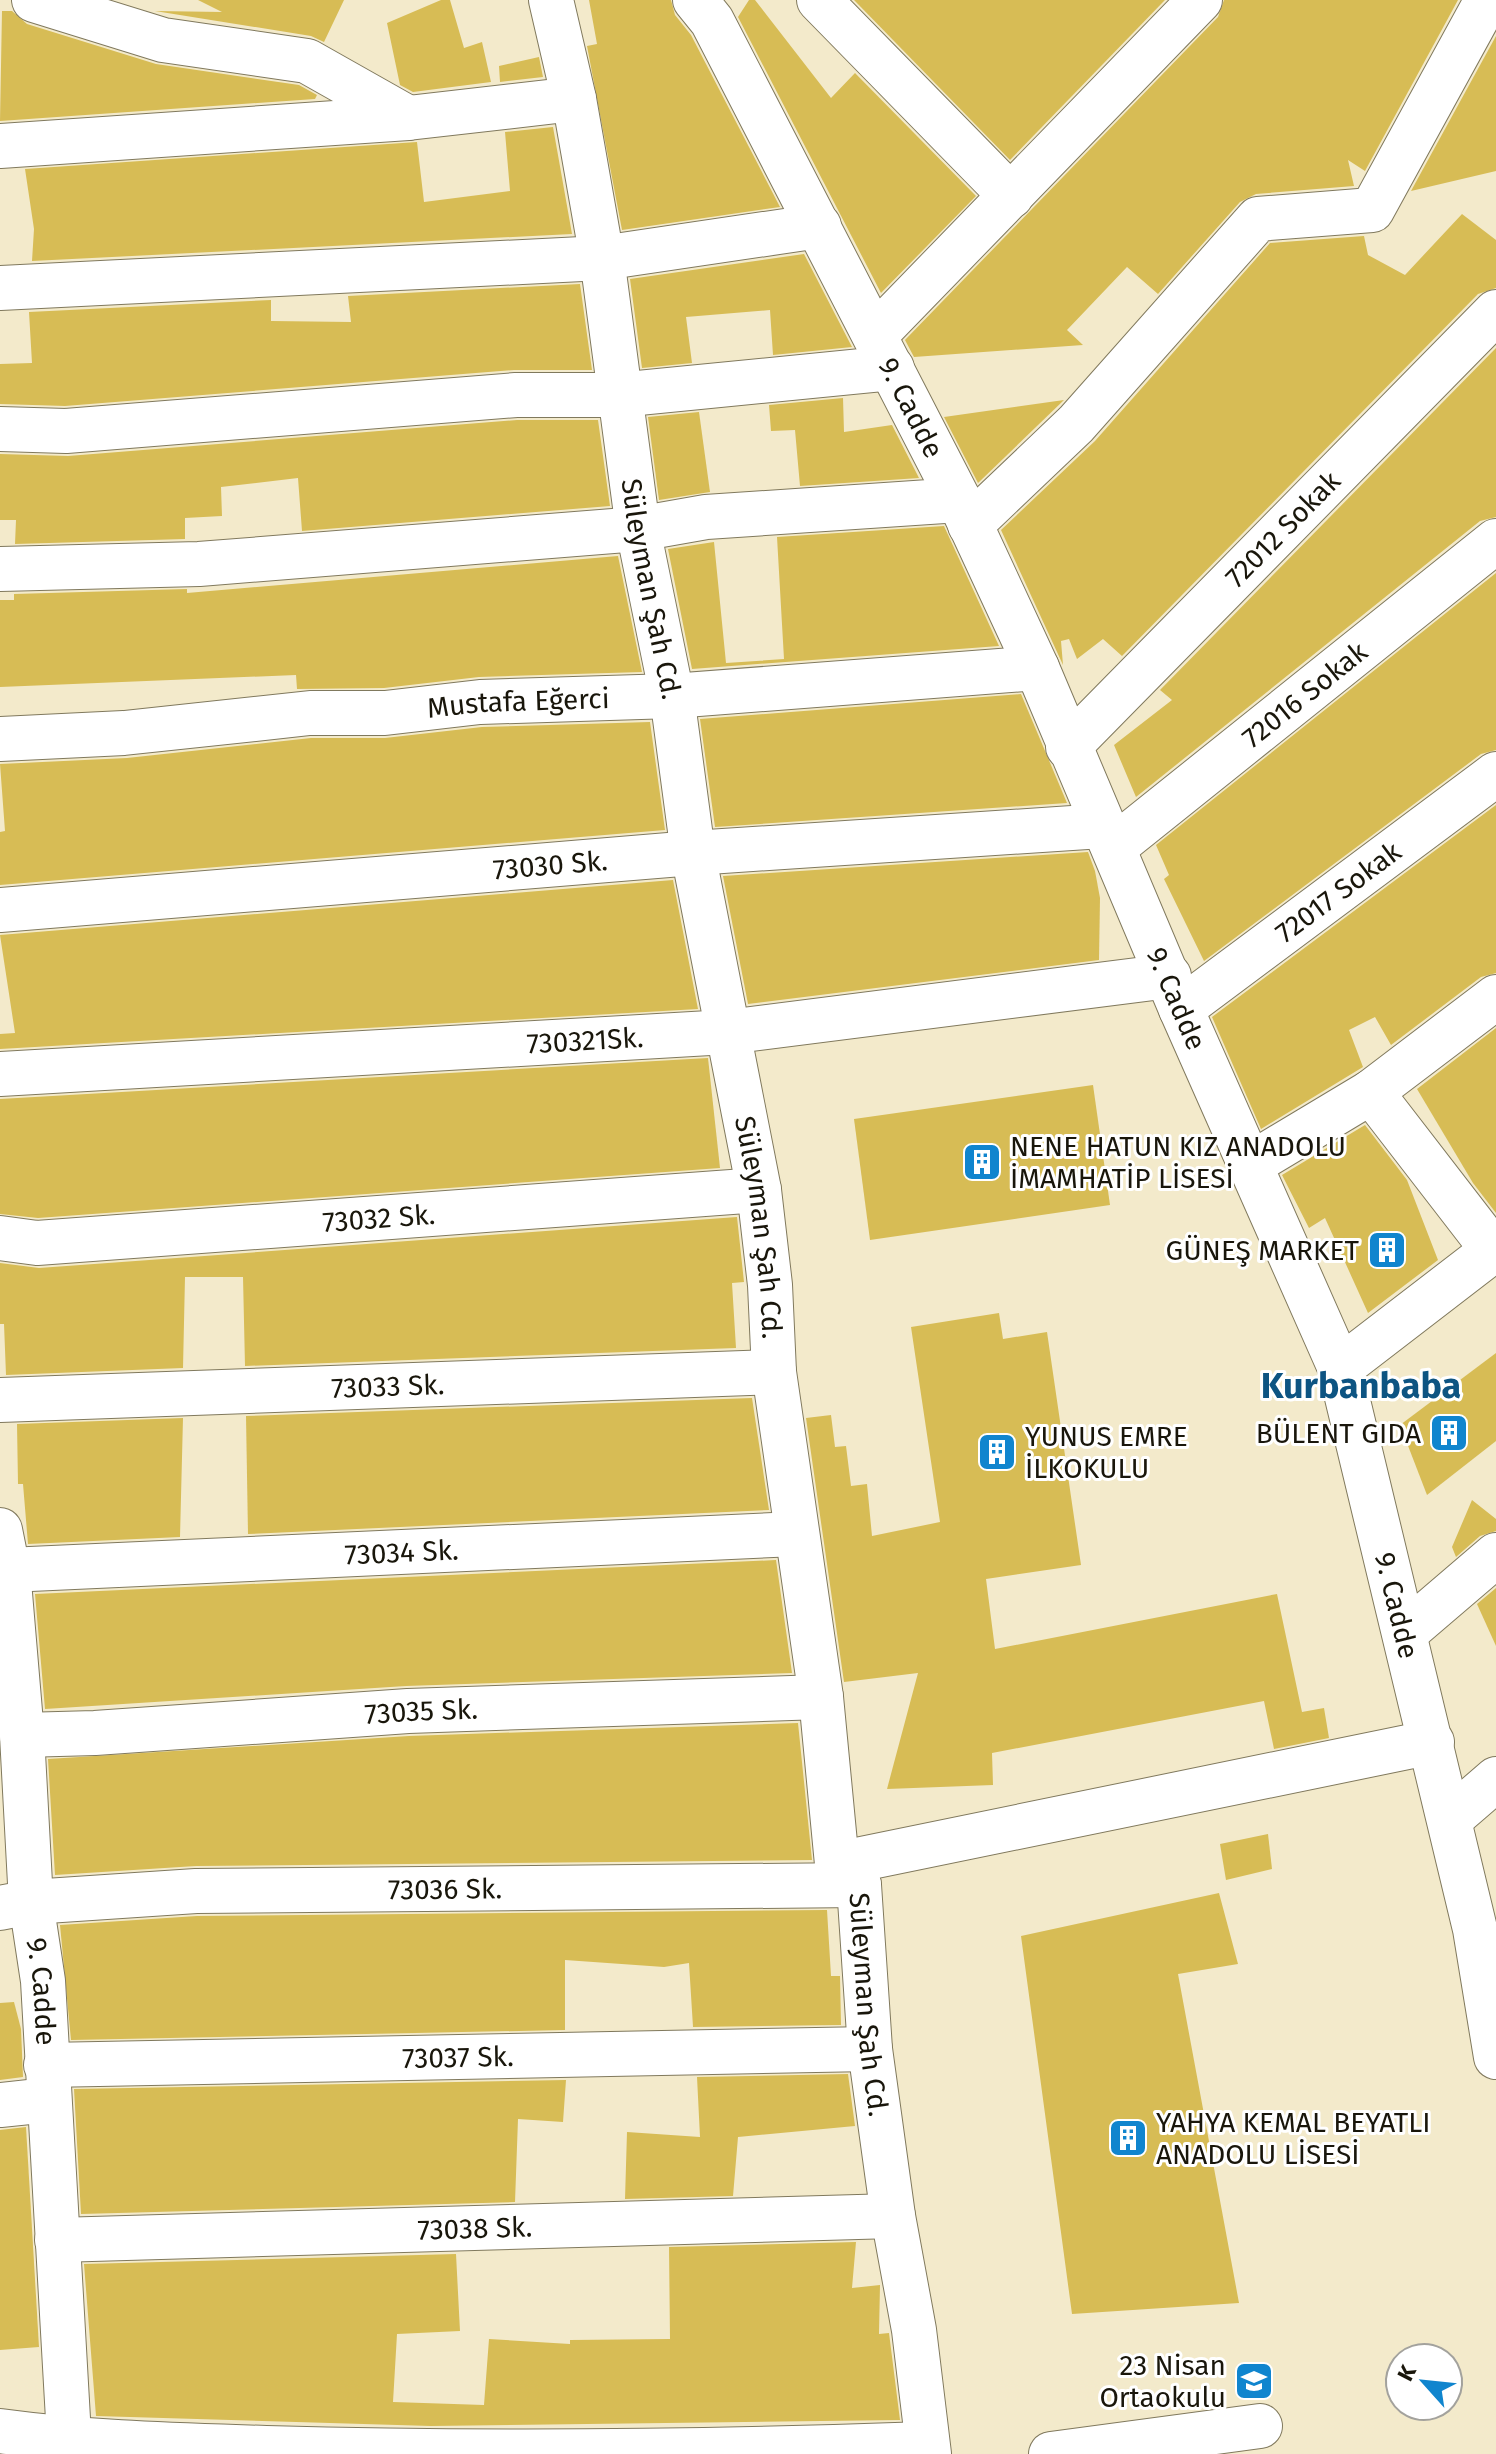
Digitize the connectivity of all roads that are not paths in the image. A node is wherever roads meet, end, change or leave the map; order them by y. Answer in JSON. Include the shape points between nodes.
{"nodes":[{"id":1,"x":34,"y":0,"type":"edge"},
{"id":2,"x":551,"y":0,"type":"edge"},
{"id":3,"x":819,"y":0,"type":"edge"},
{"id":4,"x":1487,"y":0,"type":"edge"},
{"id":5,"x":1195,"y":1,"type":"edge"},
{"id":6,"x":712,"y":7,"type":"edge"},
{"id":7,"x":574,"y":99,"type":"junction"},
{"id":8,"x":408,"y":118,"type":"junction"},
{"id":9,"x":0,"y":146,"type":"edge"},
{"id":10,"x":1011,"y":196,"type":"junction"},
{"id":11,"x":819,"y":226,"type":"junction"},
{"id":12,"x":602,"y":258,"type":"junction"},
{"id":13,"x":0,"y":288,"type":"edge"},
{"id":14,"x":1496,"y":312,"type":"edge"},
{"id":15,"x":883,"y":352,"type":"junction"},
{"id":16,"x":618,"y":395,"type":"junction"},
{"id":17,"x":0,"y":429,"type":"edge"},
{"id":18,"x":965,"y":512,"type":"junction"},
{"id":19,"x":638,"y":529,"type":"junction"},
{"id":20,"x":1496,"y":541,"type":"edge"},
{"id":21,"x":0,"y":569,"type":"edge"},
{"id":22,"x":1037,"y":668,"type":"junction"},
{"id":23,"x":672,"y":696,"type":"junction"},
{"id":24,"x":0,"y":739,"type":"edge"},
{"id":25,"x":1068,"y":747,"type":"junction"},
{"id":26,"x":1496,"y":774,"type":"edge"},
{"id":27,"x":1108,"y":836,"type":"junction"},
{"id":28,"x":693,"y":853,"type":"junction"},
{"id":29,"x":0,"y":910,"type":"edge"},
{"id":30,"x":1175,"y":993,"type":"junction"},
{"id":31,"x":1496,"y":997,"type":"edge"},
{"id":32,"x":727,"y":1032,"type":"junction"},
{"id":33,"x":0,"y":1074,"type":"edge"},
{"id":34,"x":1371,"y":1092,"type":"junction"},
{"id":35,"x":1251,"y":1164,"type":"junction"},
{"id":36,"x":759,"y":1190,"type":"junction"},
{"id":37,"x":0,"y":1238,"type":"edge"},
{"id":38,"x":1495,"y":1249,"type":"edge"},
{"id":39,"x":1340,"y":1368,"type":"junction"},
{"id":40,"x":774,"y":1372,"type":"junction"},
{"id":41,"x":0,"y":1400,"type":"edge"},
{"id":42,"x":796,"y":1534,"type":"junction"},
{"id":43,"x":1496,"y":1555,"type":"edge"},
{"id":44,"x":4,"y":1573,"type":"edge"},
{"id":45,"x":1406,"y":1632,"type":"junction"},
{"id":46,"x":821,"y":1697,"type":"junction"},
{"id":47,"x":14,"y":1713,"type":"edge"},
{"id":48,"x":1432,"y":1742,"type":"junction"},
{"id":49,"x":1496,"y":1779,"type":"edge"},
{"id":50,"x":1450,"y":1819,"type":"junction"},
{"id":51,"x":848,"y":1875,"type":"junction"},
{"id":52,"x":16,"y":1905,"type":"edge"},
{"id":53,"x":1492,"y":2012,"type":"edge"},
{"id":54,"x":870,"y":2049,"type":"junction"},
{"id":55,"x":1496,"y":2057,"type":"edge"},
{"id":56,"x":47,"y":2083,"type":"junction"},
{"id":57,"x":0,"y":2105,"type":"edge"},
{"id":58,"x":893,"y":2216,"type":"junction"},
{"id":59,"x":57,"y":2240,"type":"junction"},
{"id":60,"x":1260,"y":2426,"type":"dead end"},
{"id":61,"x":0,"y":2431,"type":"edge"},
{"id":62,"x":70,"y":2447,"type":"edge"},
{"id":63,"x":928,"y":2449,"type":"edge"},
{"id":64,"x":1051,"y":2454,"type":"edge"}],
"edges":[{"from":1,"to":8,"type":"street","via":[[163,40],[307,61]]},
{"from":2,"to":7,"type":"street","name":"Süleyman Şah Cd."},
{"from":3,"to":10,"type":"street"},
{"from":4,"to":18,"type":"street","via":[[1372,210],[1258,219],[1076,424]]},
{"from":5,"to":10,"type":"street"},
{"from":6,"to":11,"type":"street","name":"9. Cadde"},
{"from":7,"to":8,"type":"street"},
{"from":7,"to":12,"type":"street","name":"Süleyman Şah Cd."},
{"from":8,"to":9,"type":"street"},
{"from":10,"to":15,"type":"street"},
{"from":11,"to":12,"type":"street"},
{"from":11,"to":15,"type":"street","name":"9. Cadde"},
{"from":12,"to":13,"type":"street"},
{"from":12,"to":16,"type":"street","name":"Süleyman Şah Cd."},
{"from":14,"to":25,"type":"street","name":"72012 Sokak"},
{"from":15,"to":16,"type":"street"},
{"from":15,"to":18,"type":"street","name":"9. Cadde"},
{"from":16,"to":17,"type":"street","via":[[516,395],[66,431]]},
{"from":16,"to":19,"type":"street","name":"Süleyman Şah Cd."},
{"from":18,"to":19,"type":"street","via":[[706,517]]},
{"from":18,"to":22,"type":"street","name":"9. Cadde"},
{"from":19,"to":21,"type":"street","via":[[199,564]]},
{"from":19,"to":23,"type":"street","name":"Süleyman Şah Cd."},
{"from":20,"to":27,"type":"street","name":"72016 Sokak"},
{"from":22,"to":23,"type":"street","name":"Mustafa Eğerci"},
{"from":22,"to":25,"type":"street","name":"9. Cadde"},
{"from":23,"to":24,"type":"street","name":"Mustafa Eğerci","via":[[480,702]]},
{"from":23,"to":28,"type":"street","name":"Süleyman Şah Cd."},
{"from":25,"to":27,"type":"street","name":"9. Cadde"},
{"from":26,"to":30,"type":"street","name":"72017 Sokak"},
{"from":27,"to":28,"type":"street","name":"73030 Sk."},
{"from":27,"to":30,"type":"street","name":"9. Cadde"},
{"from":28,"to":29,"type":"street","name":"73030 Sk."},
{"from":28,"to":32,"type":"street","name":"Süleyman Şah Cd."},
{"from":30,"to":32,"type":"street","name":"730321Sk."},
{"from":30,"to":35,"type":"street","name":"9. Cadde"},
{"from":31,"to":34,"type":"street"},
{"from":32,"to":33,"type":"street","name":"730321Sk."},
{"from":32,"to":36,"type":"street","name":"Süleyman Şah Cd."},
{"from":34,"to":35,"type":"street"},
{"from":34,"to":38,"type":"street"},
{"from":35,"to":39,"type":"street","name":"9. Cadde"},
{"from":36,"to":37,"type":"street","name":"73032 Sk.","via":[[37,1243]]},
{"from":36,"to":40,"type":"street","name":"Süleyman Şah Cd."},
{"from":38,"to":39,"type":"street"},
{"from":39,"to":45,"type":"street","name":"9. Cadde"},
{"from":40,"to":41,"type":"street","name":"73033 Sk."},
{"from":40,"to":42,"type":"street","name":"Süleyman Şah Cd."},
{"from":42,"to":44,"type":"street","name":"73034 Sk."},
{"from":42,"to":46,"type":"street","name":"Süleyman Şah Cd."},
{"from":43,"to":45,"type":"street"},
{"from":44,"to":47,"type":"street","name":"9. Cadde"},
{"from":45,"to":48,"type":"street","name":"9. Cadde"},
{"from":46,"to":47,"type":"street","name":"73035 Sk.","via":[[408,1711],[95,1733]]},
{"from":46,"to":51,"type":"street","name":"Süleyman Şah Cd."},
{"from":47,"to":52,"type":"street","name":"9. Cadde"},
{"from":48,"to":50,"type":"street","name":"9. Cadde"},
{"from":48,"to":51,"type":"street","name":"73036 Sk."},
{"from":49,"to":50,"type":"street"},
{"from":50,"to":53,"type":"street","name":"9. Cadde"},
{"from":51,"to":52,"type":"street","name":"73036 Sk.","via":[[196,1891]]},
{"from":51,"to":54,"type":"street","name":"Süleyman Şah Cd."},
{"from":52,"to":56,"type":"street","name":"9. Cadde","via":[[43,1981]]},
{"from":53,"to":55,"type":"street","name":"9. Cadde"},
{"from":54,"to":56,"type":"street","name":"73037 Sk."},
{"from":54,"to":58,"type":"street","name":"Süleyman Şah Cd."},
{"from":56,"to":57,"type":"street","name":"73037 Sk."},
{"from":56,"to":59,"type":"street","name":"9. Cadde"},
{"from":58,"to":59,"type":"street","name":"73038 Sk."},
{"from":58,"to":63,"type":"street","name":"Süleyman Şah Cd."},
{"from":59,"to":62,"type":"street","name":"9. Cadde"},
{"from":60,"to":64,"type":"street"},
{"from":61,"to":62,"type":"street"},
{"from":62,"to":63,"type":"street","via":[[639,2453]]}]}
